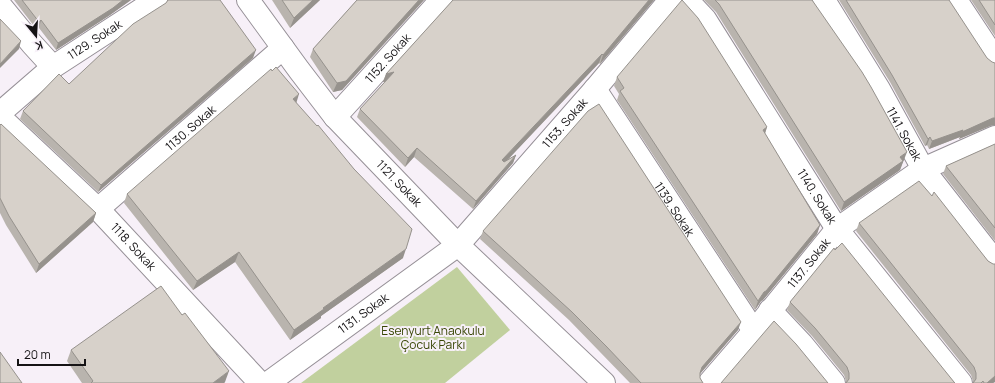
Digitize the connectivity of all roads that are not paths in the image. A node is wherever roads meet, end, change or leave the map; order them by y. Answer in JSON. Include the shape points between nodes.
{"nodes":[{"id":1,"x":156,"y":0,"type":"edge"},
{"id":2,"x":248,"y":0,"type":"edge"},
{"id":3,"x":441,"y":0,"type":"edge"},
{"id":4,"x":670,"y":0,"type":"edge"},
{"id":5,"x":687,"y":0,"type":"edge"},
{"id":6,"x":824,"y":0,"type":"edge"},
{"id":7,"x":956,"y":0,"type":"edge"},
{"id":8,"x":0,"y":5,"type":"edge"},
{"id":9,"x":283,"y":48,"type":"junction"},
{"id":10,"x":995,"y":59,"type":"edge"},
{"id":11,"x":53,"y":67,"type":"junction"},
{"id":12,"x":595,"y":89,"type":"junction"},
{"id":13,"x":0,"y":113,"type":"edge"},
{"id":14,"x":0,"y":117,"type":"edge"},
{"id":15,"x":335,"y":117,"type":"junction"},
{"id":16,"x":995,"y":138,"type":"edge"},
{"id":17,"x":923,"y":169,"type":"junction"},
{"id":18,"x":98,"y":209,"type":"junction"},
{"id":19,"x":837,"y":229,"type":"junction"},
{"id":20,"x":458,"y":245,"type":"junction"},
{"id":21,"x":995,"y":261,"type":"edge"},
{"id":22,"x":770,"y":310,"type":"junction"},
{"id":23,"x":754,"y":331,"type":"junction"},
{"id":24,"x":260,"y":383,"type":"edge"},
{"id":25,"x":268,"y":383,"type":"edge"},
{"id":26,"x":604,"y":383,"type":"edge"},
{"id":27,"x":709,"y":383,"type":"edge"},
{"id":28,"x":834,"y":383,"type":"edge"},
{"id":29,"x":961,"y":383,"type":"edge"}],
"edges":[{"from":1,"to":11,"type":"street","name":"1129. Sokak"},
{"from":2,"to":9,"type":"street","name":"1121. Sokak"},
{"from":3,"to":15,"type":"street","name":"1152. Sokak"},
{"from":4,"to":12,"type":"street","name":"1153. Sokak"},
{"from":5,"to":19,"type":"street","name":"1140. Sokak","via":[[705,19]]},
{"from":6,"to":17,"type":"street","name":"1141. Sokak","via":[[879,88]]},
{"from":7,"to":10,"type":"street"},
{"from":8,"to":11,"type":"street"},
{"from":9,"to":15,"type":"street","name":"1121. Sokak"},
{"from":9,"to":18,"type":"street","name":"1130. Sokak"},
{"from":11,"to":13,"type":"street","name":"1129. Sokak"},
{"from":12,"to":20,"type":"street","name":"1153. Sokak"},
{"from":12,"to":23,"type":"street","name":"1139. Sokak"},
{"from":14,"to":18,"type":"street","name":"1118. Sokak"},
{"from":15,"to":20,"type":"street","name":"1121. Sokak"},
{"from":16,"to":17,"type":"street","name":"1137. Sokak"},
{"from":17,"to":19,"type":"street","name":"1137. Sokak"},
{"from":17,"to":21,"type":"street","name":"1141. Sokak"},
{"from":18,"to":24,"type":"street","name":"1118. Sokak"},
{"from":19,"to":22,"type":"street","name":"1137. Sokak"},
{"from":19,"to":29,"type":"street","name":"1140. Sokak"},
{"from":20,"to":25,"type":"street","name":"1131. Sokak"},
{"from":20,"to":26,"type":"street","name":"1121. Sokak"},
{"from":22,"to":23,"type":"street","name":"1137. Sokak"},
{"from":22,"to":28,"type":"street"},
{"from":23,"to":27,"type":"street","name":"1137. Sokak"}]}
